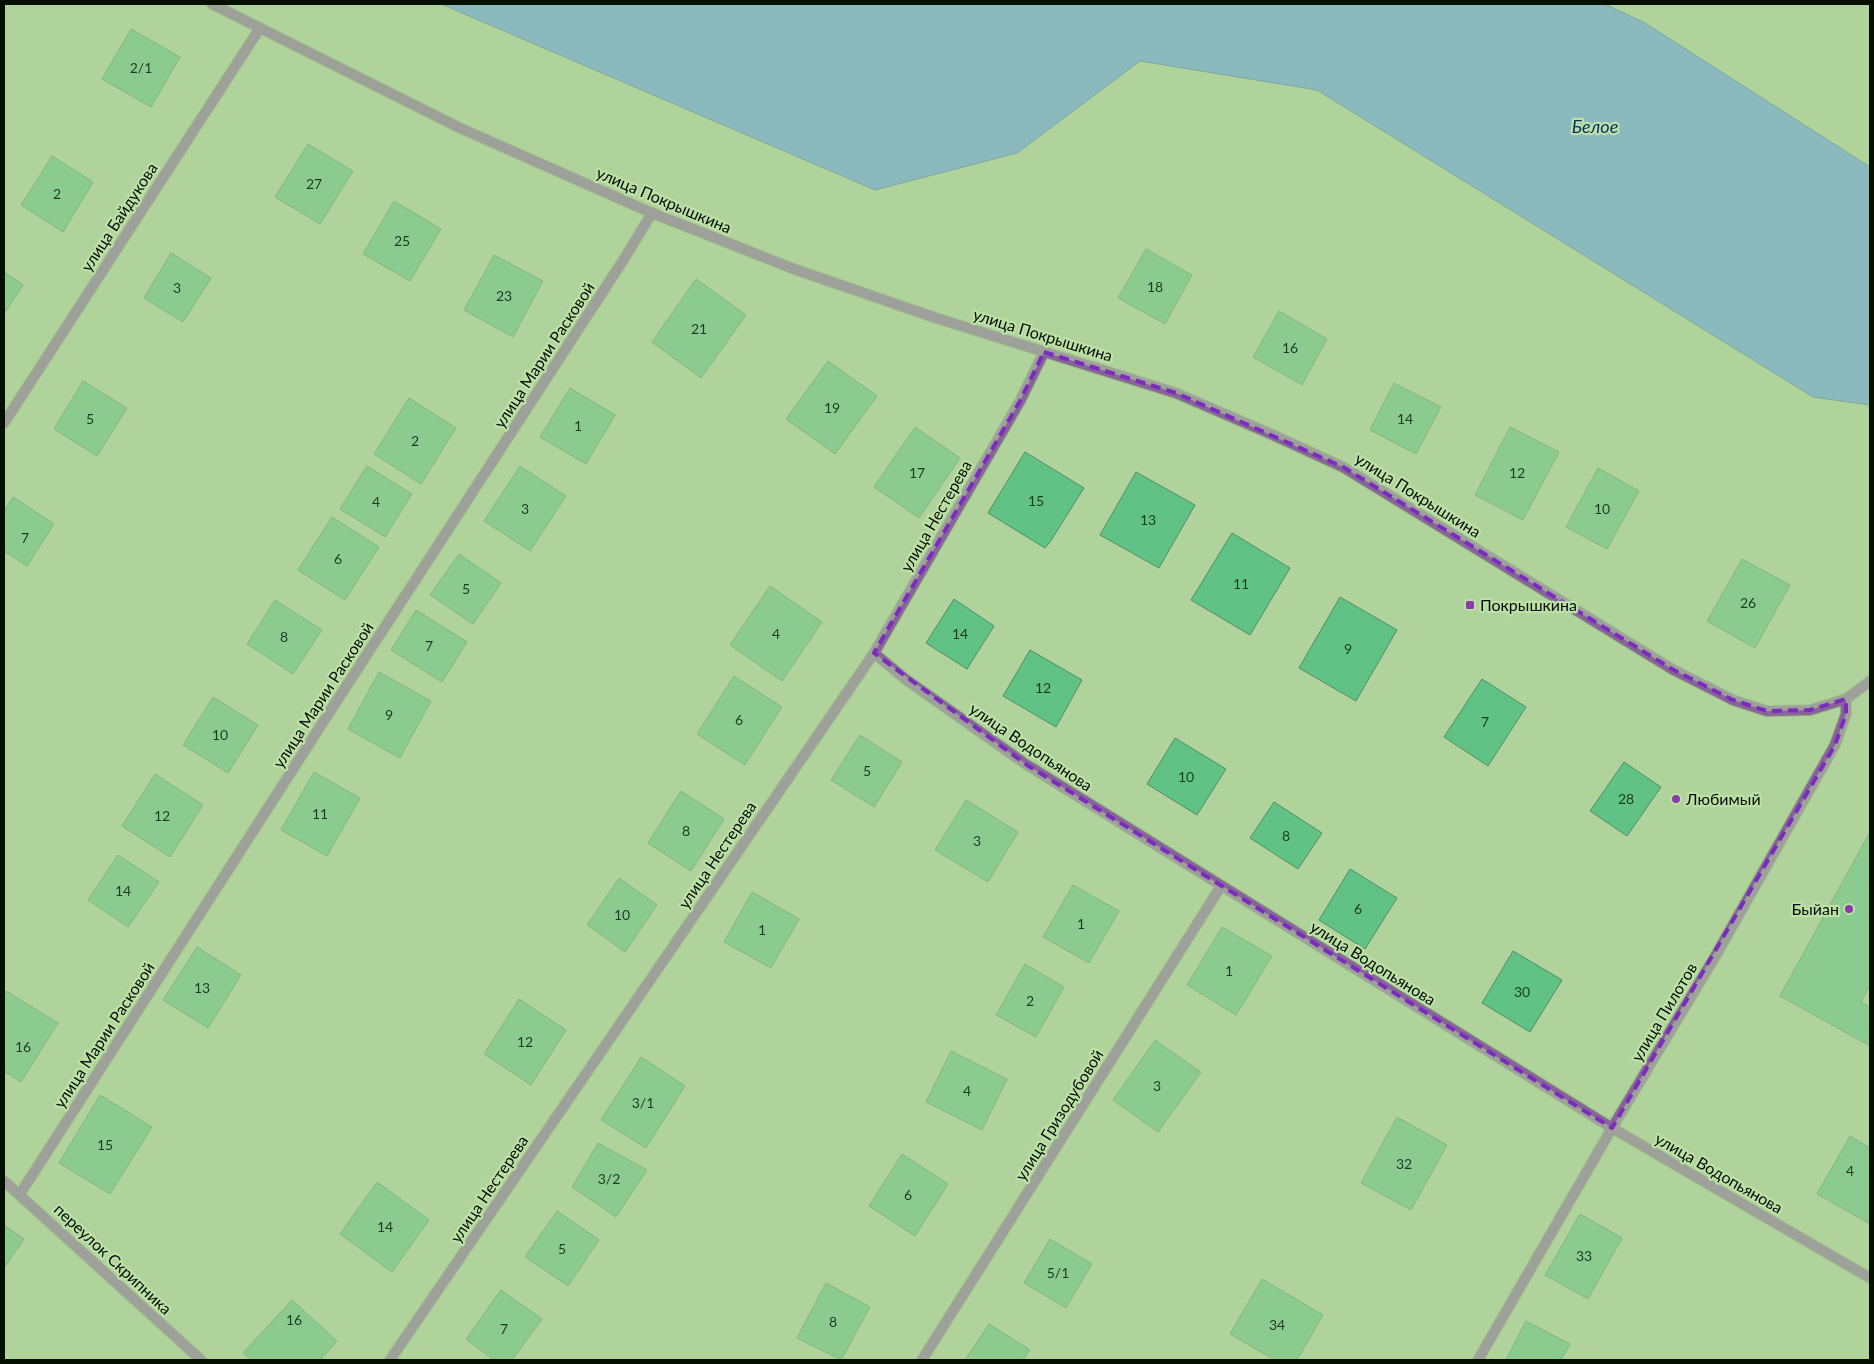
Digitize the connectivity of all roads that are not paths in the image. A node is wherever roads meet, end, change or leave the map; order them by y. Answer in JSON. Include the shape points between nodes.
{"nodes":[{"id":1,"x":212,"y":4,"type":"edge"},
{"id":2,"x":260,"y":28,"type":"junction"},
{"id":3,"x":652,"y":213,"type":"junction"},
{"id":4,"x":1044,"y":352,"type":"junction"},
{"id":5,"x":4,"y":423,"type":"edge"},
{"id":6,"x":874,"y":653,"type":"junction"},
{"id":7,"x":1870,"y":680,"type":"edge"},
{"id":8,"x":1846,"y":698,"type":"junction"},
{"id":9,"x":1221,"y":886,"type":"junction"},
{"id":10,"x":1612,"y":1128,"type":"junction"},
{"id":11,"x":4,"y":1180,"type":"edge"},
{"id":12,"x":20,"y":1194,"type":"junction"},
{"id":13,"x":1870,"y":1278,"type":"edge"},
{"id":14,"x":201,"y":1360,"type":"edge"},
{"id":15,"x":390,"y":1360,"type":"edge"},
{"id":16,"x":922,"y":1360,"type":"edge"},
{"id":17,"x":1478,"y":1360,"type":"edge"}],
"edges":[{"from":1,"to":2,"type":"street","name":"улица Покрышкина"},
{"from":2,"to":3,"type":"street","name":"улица Покрышкина","via":[[460,128]]},
{"from":2,"to":5,"type":"street","name":"улица Байдукова"},
{"from":3,"to":4,"type":"street","name":"улица Покрышкина","via":[[794,269]]},
{"from":3,"to":12,"type":"street","name":"улица Марии Расковой"},
{"from":4,"to":6,"type":"street","name":"улица Нестерева","via":[[1020,401]]},
{"from":4,"to":8,"type":"street","name":"улица Покрышкина","via":[[1176,393],[1343,466],[1664,664],[1733,700],[1767,711],[1810,710]]},
{"from":6,"to":9,"type":"street","name":"улица Водопьянова","via":[[905,679],[1027,765]]},
{"from":6,"to":15,"type":"street","name":"улица Нестерева"},
{"from":7,"to":8,"type":"street"},
{"from":8,"to":10,"type":"street","name":"улица Пилотов","via":[[1846,714],[1835,745],[1715,957]]},
{"from":9,"to":10,"type":"street","name":"улица Водопьянова"},
{"from":9,"to":16,"type":"street","name":"улица Гризодубовой"},
{"from":10,"to":13,"type":"street","name":"улица Водопьянова"},
{"from":10,"to":17,"type":"street","name":"улица Пилотов"},
{"from":11,"to":12,"type":"street","name":"переулок Скрипника"},
{"from":12,"to":14,"type":"street","name":"переулок Скрипника"}]}
